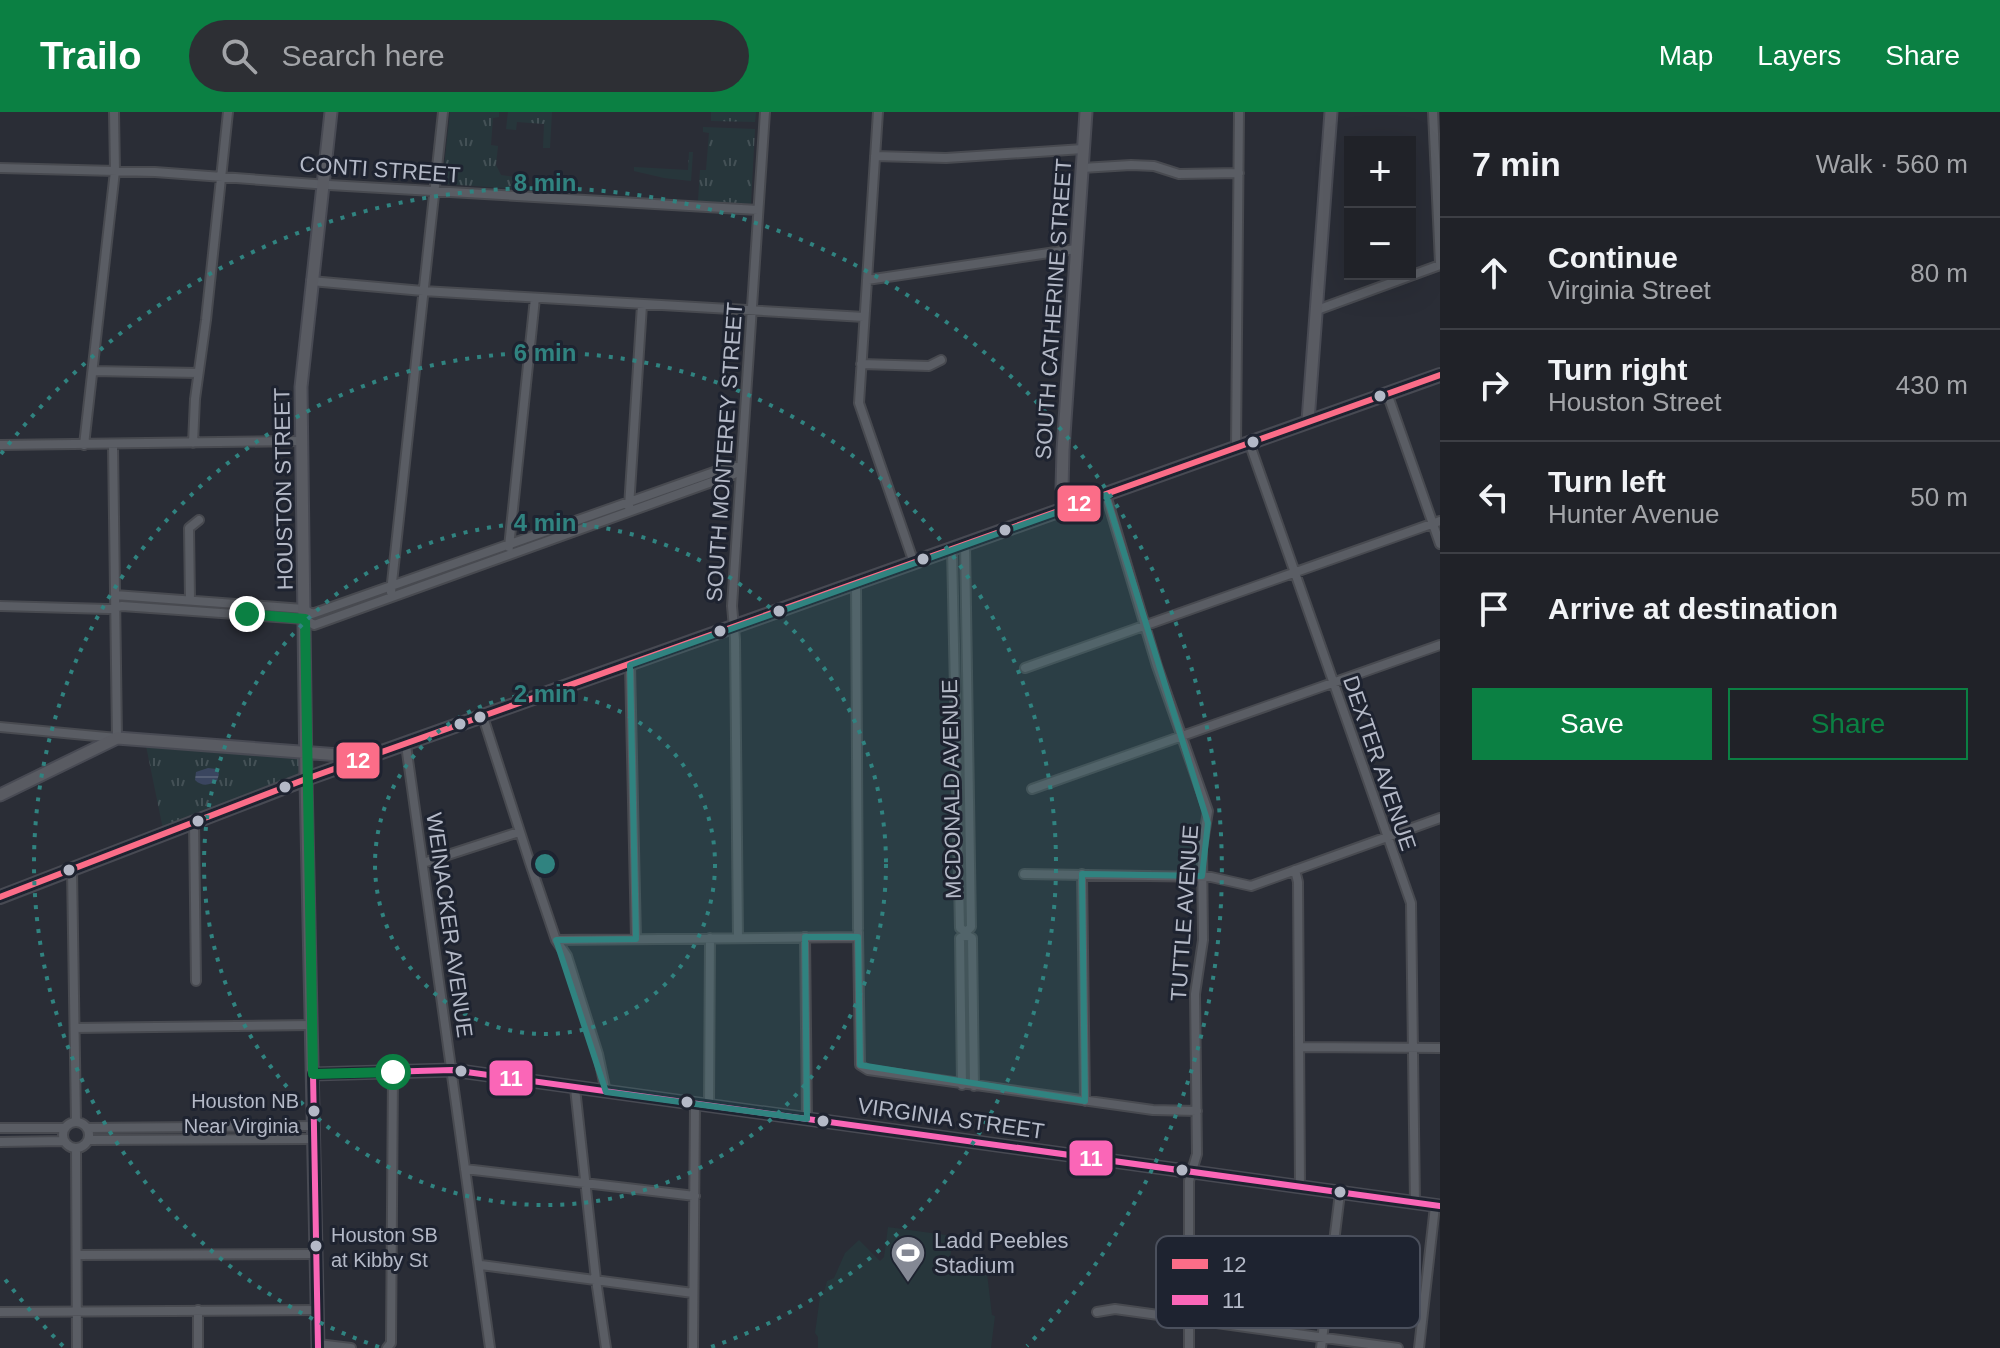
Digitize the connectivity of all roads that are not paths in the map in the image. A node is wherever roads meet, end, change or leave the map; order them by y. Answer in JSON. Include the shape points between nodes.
{"nodes":[{"id":1,"x":114,"y":112,"type":"edge"},
{"id":2,"x":228,"y":112,"type":"edge"},
{"id":3,"x":331,"y":112,"type":"edge"},
{"id":4,"x":443,"y":112,"type":"edge"},
{"id":5,"x":765,"y":112,"type":"edge"},
{"id":6,"x":878,"y":112,"type":"edge"},
{"id":7,"x":1086,"y":112,"type":"edge"},
{"id":8,"x":1239,"y":112,"type":"edge"},
{"id":9,"x":1331,"y":112,"type":"edge"},
{"id":10,"x":1433,"y":112,"type":"edge"},
{"id":11,"x":1083,"y":149,"type":"junction"},
{"id":12,"x":875,"y":156,"type":"junction"},
{"id":13,"x":0,"y":168,"type":"edge"},
{"id":14,"x":1082,"y":168,"type":"junction"},
{"id":15,"x":115,"y":171,"type":"junction"},
{"id":16,"x":1239,"y":173,"type":"junction"},
{"id":17,"x":222,"y":176,"type":"junction"},
{"id":18,"x":322,"y":185,"type":"junction"},
{"id":19,"x":434,"y":191,"type":"junction"},
{"id":20,"x":758,"y":210,"type":"junction"},
{"id":21,"x":1076,"y":249,"type":"junction"},
{"id":22,"x":1440,"y":264,"type":"edge"},
{"id":23,"x":867,"y":280,"type":"junction"},
{"id":24,"x":311,"y":281,"type":"junction"},
{"id":25,"x":423,"y":291,"type":"junction"},
{"id":26,"x":535,"y":298,"type":"junction"},
{"id":27,"x":642,"y":305,"type":"junction"},
{"id":28,"x":1317,"y":310,"type":"junction"},
{"id":29,"x":751,"y":311,"type":"junction"},
{"id":30,"x":864,"y":317,"type":"junction"},
{"id":31,"x":941,"y":360,"type":"dead end"},
{"id":32,"x":861,"y":364,"type":"junction"},
{"id":33,"x":93,"y":371,"type":"junction"},
{"id":34,"x":198,"y":373,"type":"junction"},
{"id":35,"x":1440,"y":375,"type":"edge"},
{"id":36,"x":1387,"y":393,"type":"junction"},
{"id":37,"x":1308,"y":421,"type":"junction"},
{"id":38,"x":301,"y":441,"type":"junction"},
{"id":39,"x":1249,"y":442,"type":"junction"},
{"id":40,"x":193,"y":443,"type":"junction"},
{"id":41,"x":0,"y":445,"type":"edge"},
{"id":42,"x":84,"y":445,"type":"junction"},
{"id":43,"x":113,"y":445,"type":"junction"},
{"id":44,"x":1236,"y":447,"type":"junction"},
{"id":45,"x":738,"y":468,"type":"junction"},
{"id":46,"x":1106,"y":495,"type":"junction"},
{"id":47,"x":629,"y":507,"type":"junction"},
{"id":48,"x":1067,"y":509,"type":"junction"},
{"id":49,"x":199,"y":520,"type":"dead end"},
{"id":50,"x":1436,"y":522,"type":"edge"},
{"id":51,"x":1440,"y":544,"type":"edge"},
{"id":52,"x":959,"y":547,"type":"junction"},
{"id":53,"x":509,"y":550,"type":"junction"},
{"id":54,"x":914,"y":563,"type":"junction"},
{"id":55,"x":1295,"y":573,"type":"junction"},
{"id":56,"x":856,"y":584,"type":"junction"},
{"id":57,"x":391,"y":592,"type":"junction"},
{"id":58,"x":115,"y":595,"type":"junction"},
{"id":59,"x":190,"y":600,"type":"junction"},
{"id":60,"x":0,"y":606,"type":"edge"},
{"id":61,"x":115,"y":607,"type":"junction"},
{"id":62,"x":304,"y":614,"type":"junction"},
{"id":63,"x":1145,"y":626,"type":"junction"},
{"id":64,"x":733,"y":628,"type":"junction"},
{"id":65,"x":1440,"y":645,"type":"edge"},
{"id":66,"x":630,"y":665,"type":"junction"},
{"id":67,"x":1025,"y":668,"type":"dead end"},
{"id":68,"x":1333,"y":683,"type":"junction"},
{"id":69,"x":483,"y":717,"type":"junction"},
{"id":70,"x":0,"y":727,"type":"edge"},
{"id":71,"x":1181,"y":736,"type":"junction"},
{"id":72,"x":117,"y":738,"type":"junction"},
{"id":73,"x":406,"y":745,"type":"junction"},
{"id":74,"x":306,"y":753,"type":"junction"},
{"id":75,"x":369,"y":757,"type":"junction"},
{"id":76,"x":306,"y":779,"type":"junction"},
{"id":77,"x":1032,"y":789,"type":"dead end"},
{"id":78,"x":0,"y":795,"type":"edge"},
{"id":79,"x":1440,"y":818,"type":"edge"},
{"id":80,"x":194,"y":822,"type":"junction"},
{"id":81,"x":519,"y":832,"type":"junction"},
{"id":82,"x":1388,"y":837,"type":"junction"},
{"id":83,"x":423,"y":863,"type":"junction"},
{"id":84,"x":72,"y":870,"type":"junction"},
{"id":85,"x":1295,"y":870,"type":"junction"},
{"id":86,"x":1024,"y":874,"type":"dead end"},
{"id":87,"x":1082,"y":874,"type":"junction"},
{"id":88,"x":1202,"y":876,"type":"junction"},
{"id":89,"x":0,"y":897,"type":"edge"},
{"id":90,"x":858,"y":933,"type":"junction"},
{"id":91,"x":805,"y":937,"type":"junction"},
{"id":92,"x":710,"y":938,"type":"junction"},
{"id":93,"x":738,"y":938,"type":"junction"},
{"id":94,"x":636,"y":939,"type":"junction"},
{"id":95,"x":556,"y":940,"type":"junction"},
{"id":96,"x":196,"y":981,"type":"dead end"},
{"id":97,"x":312,"y":1025,"type":"junction"},
{"id":98,"x":75,"y":1028,"type":"junction"},
{"id":99,"x":1300,"y":1047,"type":"junction"},
{"id":100,"x":1413,"y":1047,"type":"junction"},
{"id":101,"x":1440,"y":1048,"type":"edge"},
{"id":102,"x":452,"y":1070,"type":"junction"},
{"id":103,"x":393,"y":1072,"type":"junction"},
{"id":104,"x":313,"y":1074,"type":"junction"},
{"id":105,"x":962,"y":1085,"type":"junction"},
{"id":106,"x":974,"y":1086,"type":"junction"},
{"id":107,"x":575,"y":1088,"type":"junction"},
{"id":108,"x":606,"y":1092,"type":"junction"},
{"id":109,"x":1085,"y":1101,"type":"junction"},
{"id":110,"x":695,"y":1104,"type":"junction"},
{"id":111,"x":709,"y":1106,"type":"junction"},
{"id":112,"x":1197,"y":1111,"type":"junction"},
{"id":113,"x":807,"y":1119,"type":"junction"},
{"id":114,"x":76,"y":1121,"type":"junction"},
{"id":115,"x":314,"y":1126,"type":"junction"},
{"id":116,"x":188,"y":1127,"type":"junction"},
{"id":117,"x":0,"y":1128,"type":"edge"},
{"id":118,"x":64,"y":1128,"type":"junction"},
{"id":119,"x":87,"y":1128,"type":"junction"},
{"id":120,"x":314,"y":1139,"type":"junction"},
{"id":121,"x":88,"y":1140,"type":"junction"},
{"id":122,"x":188,"y":1140,"type":"junction"},
{"id":123,"x":64,"y":1141,"type":"junction"},
{"id":124,"x":0,"y":1142,"type":"edge"},
{"id":125,"x":76,"y":1148,"type":"junction"},
{"id":126,"x":465,"y":1169,"type":"junction"},
{"id":127,"x":1193,"y":1171,"type":"junction"},
{"id":128,"x":584,"y":1182,"type":"junction"},
{"id":129,"x":1300,"y":1187,"type":"junction"},
{"id":130,"x":1340,"y":1193,"type":"junction"},
{"id":131,"x":695,"y":1196,"type":"junction"},
{"id":132,"x":1415,"y":1203,"type":"junction"},
{"id":133,"x":1438,"y":1206,"type":"edge"},
{"id":134,"x":1189,"y":1236,"type":"edge"},
{"id":135,"x":1335,"y":1236,"type":"edge"},
{"id":136,"x":316,"y":1254,"type":"junction"},
{"id":137,"x":77,"y":1255,"type":"junction"},
{"id":138,"x":481,"y":1265,"type":"junction"},
{"id":139,"x":596,"y":1280,"type":"junction"},
{"id":140,"x":693,"y":1293,"type":"junction"},
{"id":141,"x":198,"y":1310,"type":"junction"},
{"id":142,"x":317,"y":1310,"type":"junction"},
{"id":143,"x":0,"y":1312,"type":"edge"},
{"id":144,"x":77,"y":1312,"type":"junction"},
{"id":145,"x":1097,"y":1312,"type":"dead end"},
{"id":146,"x":1156,"y":1315,"type":"edge"},
{"id":147,"x":1256,"y":1328,"type":"edge"},
{"id":148,"x":1323,"y":1328,"type":"edge"},
{"id":149,"x":1322,"y":1337,"type":"junction"},
{"id":150,"x":318,"y":1346,"type":"edge"},
{"id":151,"x":77,"y":1348,"type":"edge"},
{"id":152,"x":198,"y":1348,"type":"edge"},
{"id":153,"x":351,"y":1348,"type":"edge"},
{"id":154,"x":387,"y":1348,"type":"edge"},
{"id":155,"x":490,"y":1348,"type":"edge"},
{"id":156,"x":606,"y":1348,"type":"edge"},
{"id":157,"x":693,"y":1348,"type":"edge"},
{"id":158,"x":1321,"y":1348,"type":"edge"},
{"id":159,"x":1398,"y":1348,"type":"edge"},
{"id":160,"x":1419,"y":1348,"type":"edge"}],
"edges":[{"from":1,"to":15,"type":"street"},
{"from":2,"to":17,"type":"street"},
{"from":3,"to":18,"type":"street","name":"HOUSTON STREET"},
{"from":4,"to":19,"type":"street"},
{"from":5,"to":20,"type":"street","name":"SOUTH MONTEREY STREET"},
{"from":6,"to":12,"type":"street"},
{"from":7,"to":11,"type":"street","name":"SOUTH CATHERINE STREET"},
{"from":8,"to":16,"type":"street"},
{"from":9,"to":28,"type":"street"},
{"from":10,"to":22,"type":"street"},
{"from":11,"to":12,"type":"street","via":[[932,159]]},
{"from":11,"to":14,"type":"street","name":"SOUTH CATHERINE STREET"},
{"from":12,"to":23,"type":"street"},
{"from":13,"to":15,"type":"street","name":"CONTI STREET"},
{"from":14,"to":16,"type":"street","via":[[1131,165],[1179,174]]},
{"from":14,"to":21,"type":"street","name":"SOUTH CATHERINE STREET"},
{"from":15,"to":17,"type":"street","name":"CONTI STREET"},
{"from":15,"to":33,"type":"street"},
{"from":16,"to":44,"type":"street"},
{"from":17,"to":18,"type":"street","name":"CONTI STREET"},
{"from":17,"to":34,"type":"street"},
{"from":18,"to":19,"type":"street","name":"CONTI STREET"},
{"from":18,"to":24,"type":"street","name":"HOUSTON STREET"},
{"from":19,"to":20,"type":"street","name":"CONTI STREET"},
{"from":19,"to":25,"type":"street"},
{"from":20,"to":29,"type":"street","name":"SOUTH MONTEREY STREET"},
{"from":21,"to":23,"type":"street"},
{"from":21,"to":48,"type":"street","name":"SOUTH CATHERINE STREET","via":[[1063,450]]},
{"from":22,"to":28,"type":"street"},
{"from":23,"to":30,"type":"street"},
{"from":24,"to":25,"type":"street"},
{"from":24,"to":38,"type":"street","name":"HOUSTON STREET"},
{"from":25,"to":26,"type":"street"},
{"from":25,"to":57,"type":"street"},
{"from":26,"to":27,"type":"street"},
{"from":26,"to":53,"type":"street"},
{"from":27,"to":29,"type":"street"},
{"from":27,"to":47,"type":"street"},
{"from":28,"to":37,"type":"street"},
{"from":29,"to":30,"type":"street"},
{"from":29,"to":45,"type":"street","name":"SOUTH MONTEREY STREET"},
{"from":30,"to":32,"type":"street"},
{"from":31,"to":32,"type":"street","via":[[929,366]]},
{"from":32,"to":54,"type":"street","via":[[860,411]]},
{"from":33,"to":34,"type":"street"},
{"from":33,"to":42,"type":"street"},
{"from":34,"to":40,"type":"street"},
{"from":35,"to":36,"type":"main road"},
{"from":36,"to":37,"type":"main road"},
{"from":36,"to":50,"type":"street"},
{"from":37,"to":39,"type":"main road"},
{"from":38,"to":40,"type":"street"},
{"from":38,"to":62,"type":"street","name":"HOUSTON STREET"},
{"from":39,"to":44,"type":"main road"},
{"from":39,"to":55,"type":"street","name":"DEXTER AVENUE"},
{"from":40,"to":43,"type":"street"},
{"from":41,"to":42,"type":"street"},
{"from":42,"to":43,"type":"street"},
{"from":43,"to":58,"type":"street"},
{"from":44,"to":46,"type":"main road"},
{"from":45,"to":47,"type":"street","via":[[731,466]]},
{"from":45,"to":64,"type":"street","name":"SOUTH MONTEREY STREET"},
{"from":46,"to":48,"type":"main road"},
{"from":46,"to":63,"type":"street","name":"TUTTLE AVENUE"},
{"from":47,"to":53,"type":"street"},
{"from":48,"to":52,"type":"main road"},
{"from":49,"to":59,"type":"street","via":[[189,528]]},
{"from":50,"to":51,"type":"street"},
{"from":50,"to":55,"type":"street"},
{"from":52,"to":52,"type":"street","name":"MCDONALD AVENUE","via":[[960,928],[966,932],[971,927]]},
{"from":52,"to":54,"type":"main road"},
{"from":53,"to":57,"type":"street"},
{"from":54,"to":56,"type":"main road"},
{"from":55,"to":63,"type":"street"},
{"from":55,"to":68,"type":"street","name":"DEXTER AVENUE"},
{"from":56,"to":64,"type":"main road"},
{"from":56,"to":90,"type":"street"},
{"from":57,"to":62,"type":"street"},
{"from":58,"to":59,"type":"street"},
{"from":58,"to":61,"type":"street"},
{"from":59,"to":62,"type":"street"},
{"from":60,"to":61,"type":"street"},
{"from":61,"to":62,"type":"street"},
{"from":61,"to":72,"type":"street"},
{"from":62,"to":74,"type":"street","name":"HOUSTON STREET"},
{"from":63,"to":67,"type":"street"},
{"from":63,"to":71,"type":"street","name":"TUTTLE AVENUE"},
{"from":64,"to":66,"type":"main road"},
{"from":64,"to":93,"type":"street","name":"SOUTH MONTEREY STREET"},
{"from":65,"to":68,"type":"street"},
{"from":66,"to":69,"type":"main road"},
{"from":66,"to":94,"type":"street"},
{"from":68,"to":71,"type":"street"},
{"from":68,"to":82,"type":"street","name":"DEXTER AVENUE"},
{"from":69,"to":73,"type":"main road"},
{"from":69,"to":81,"type":"street"},
{"from":70,"to":72,"type":"street"},
{"from":71,"to":77,"type":"street"},
{"from":71,"to":88,"type":"street","name":"TUTTLE AVENUE","via":[[1208,811]]},
{"from":72,"to":74,"type":"street"},
{"from":72,"to":78,"type":"street"},
{"from":73,"to":75,"type":"main road"},
{"from":73,"to":83,"type":"street","name":"WEINACKER AVENUE"},
{"from":74,"to":75,"type":"street"},
{"from":74,"to":76,"type":"street","name":"HOUSTON STREET"},
{"from":75,"to":76,"type":"main road"},
{"from":76,"to":80,"type":"main road"},
{"from":76,"to":97,"type":"street","name":"HOUSTON STREET"},
{"from":79,"to":82,"type":"street"},
{"from":80,"to":84,"type":"main road"},
{"from":80,"to":96,"type":"street"},
{"from":81,"to":83,"type":"street"},
{"from":81,"to":95,"type":"street"},
{"from":82,"to":85,"type":"street"},
{"from":82,"to":100,"type":"street","name":"DEXTER AVENUE","via":[[1413,913]]},
{"from":83,"to":102,"type":"street","name":"WEINACKER AVENUE"},
{"from":84,"to":89,"type":"main road"},
{"from":84,"to":98,"type":"street"},
{"from":85,"to":88,"type":"street","via":[[1251,886]]},
{"from":85,"to":99,"type":"street"},
{"from":86,"to":87,"type":"street"},
{"from":87,"to":88,"type":"street"},
{"from":87,"to":109,"type":"street"},
{"from":88,"to":112,"type":"street","name":"TUTTLE AVENUE","via":[[1203,940],[1195,994]]},
{"from":90,"to":91,"type":"street"},
{"from":90,"to":105,"type":"street","via":[[860,1065]]},
{"from":91,"to":93,"type":"street"},
{"from":91,"to":113,"type":"street"},
{"from":92,"to":93,"type":"street"},
{"from":92,"to":94,"type":"street"},
{"from":92,"to":111,"type":"street"},
{"from":94,"to":95,"type":"street"},
{"from":95,"to":108,"type":"street","via":[[571,970]]},
{"from":97,"to":98,"type":"street"},
{"from":97,"to":104,"type":"street","name":"HOUSTON STREET"},
{"from":98,"to":114,"type":"street"},
{"from":99,"to":100,"type":"street"},
{"from":99,"to":129,"type":"street"},
{"from":100,"to":101,"type":"street"},
{"from":100,"to":132,"type":"street","name":"DEXTER AVENUE"},
{"from":102,"to":103,"type":"street","name":"VIRGINIA STREET"},
{"from":102,"to":107,"type":"street","name":"VIRGINIA STREET"},
{"from":102,"to":126,"type":"street","name":"WEINACKER AVENUE"},
{"from":103,"to":104,"type":"street","name":"VIRGINIA STREET"},
{"from":103,"to":154,"type":"street"},
{"from":104,"to":115,"type":"street","name":"HOUSTON STREET"},
{"from":105,"to":106,"type":"street"},
{"from":105,"to":106,"type":"street","via":[[960,938],[966,935],[972,938]]},
{"from":106,"to":109,"type":"street"},
{"from":107,"to":108,"type":"street","name":"VIRGINIA STREET"},
{"from":107,"to":128,"type":"street"},
{"from":108,"to":110,"type":"street","name":"VIRGINIA STREET"},
{"from":109,"to":112,"type":"street"},
{"from":110,"to":111,"type":"street","name":"VIRGINIA STREET"},
{"from":110,"to":131,"type":"street"},
{"from":111,"to":113,"type":"street","name":"VIRGINIA STREET"},
{"from":112,"to":127,"type":"street","name":"TUTTLE AVENUE"},
{"from":113,"to":127,"type":"street","name":"VIRGINIA STREET"},
{"from":114,"to":118,"type":"street"},
{"from":114,"to":119,"type":"street"},
{"from":115,"to":116,"type":"street"},
{"from":115,"to":120,"type":"street","name":"HOUSTON STREET"},
{"from":116,"to":119,"type":"street"},
{"from":116,"to":122,"type":"street"},
{"from":117,"to":118,"type":"street"},
{"from":118,"to":123,"type":"street"},
{"from":119,"to":121,"type":"street"},
{"from":120,"to":122,"type":"street"},
{"from":120,"to":136,"type":"street","name":"HOUSTON STREET"},
{"from":121,"to":122,"type":"street"},
{"from":121,"to":125,"type":"street"},
{"from":123,"to":124,"type":"street"},
{"from":123,"to":125,"type":"street"},
{"from":125,"to":137,"type":"street"},
{"from":126,"to":128,"type":"street"},
{"from":126,"to":138,"type":"street","name":"WEINACKER AVENUE"},
{"from":127,"to":129,"type":"street","name":"VIRGINIA STREET"},
{"from":127,"to":134,"type":"street","name":"TUTTLE AVENUE"},
{"from":128,"to":131,"type":"street"},
{"from":128,"to":139,"type":"street"},
{"from":129,"to":130,"type":"street","name":"VIRGINIA STREET"},
{"from":130,"to":132,"type":"street","name":"VIRGINIA STREET"},
{"from":130,"to":135,"type":"street"},
{"from":131,"to":140,"type":"street"},
{"from":132,"to":133,"type":"street","name":"VIRGINIA STREET"},
{"from":133,"to":160,"type":"street"},
{"from":136,"to":137,"type":"street"},
{"from":136,"to":142,"type":"street","name":"HOUSTON STREET"},
{"from":137,"to":144,"type":"street"},
{"from":138,"to":139,"type":"street"},
{"from":138,"to":155,"type":"street","name":"WEINACKER AVENUE"},
{"from":139,"to":140,"type":"street"},
{"from":139,"to":156,"type":"street"},
{"from":140,"to":157,"type":"street"},
{"from":141,"to":142,"type":"street"},
{"from":141,"to":144,"type":"street"},
{"from":141,"to":152,"type":"street"},
{"from":142,"to":150,"type":"street","name":"HOUSTON STREET"},
{"from":143,"to":144,"type":"street"},
{"from":144,"to":151,"type":"street"},
{"from":145,"to":146,"type":"street"},
{"from":147,"to":149,"type":"street"},
{"from":148,"to":149,"type":"street"},
{"from":149,"to":158,"type":"street"},
{"from":149,"to":159,"type":"street"},
{"from":150,"to":153,"type":"street"}]}
